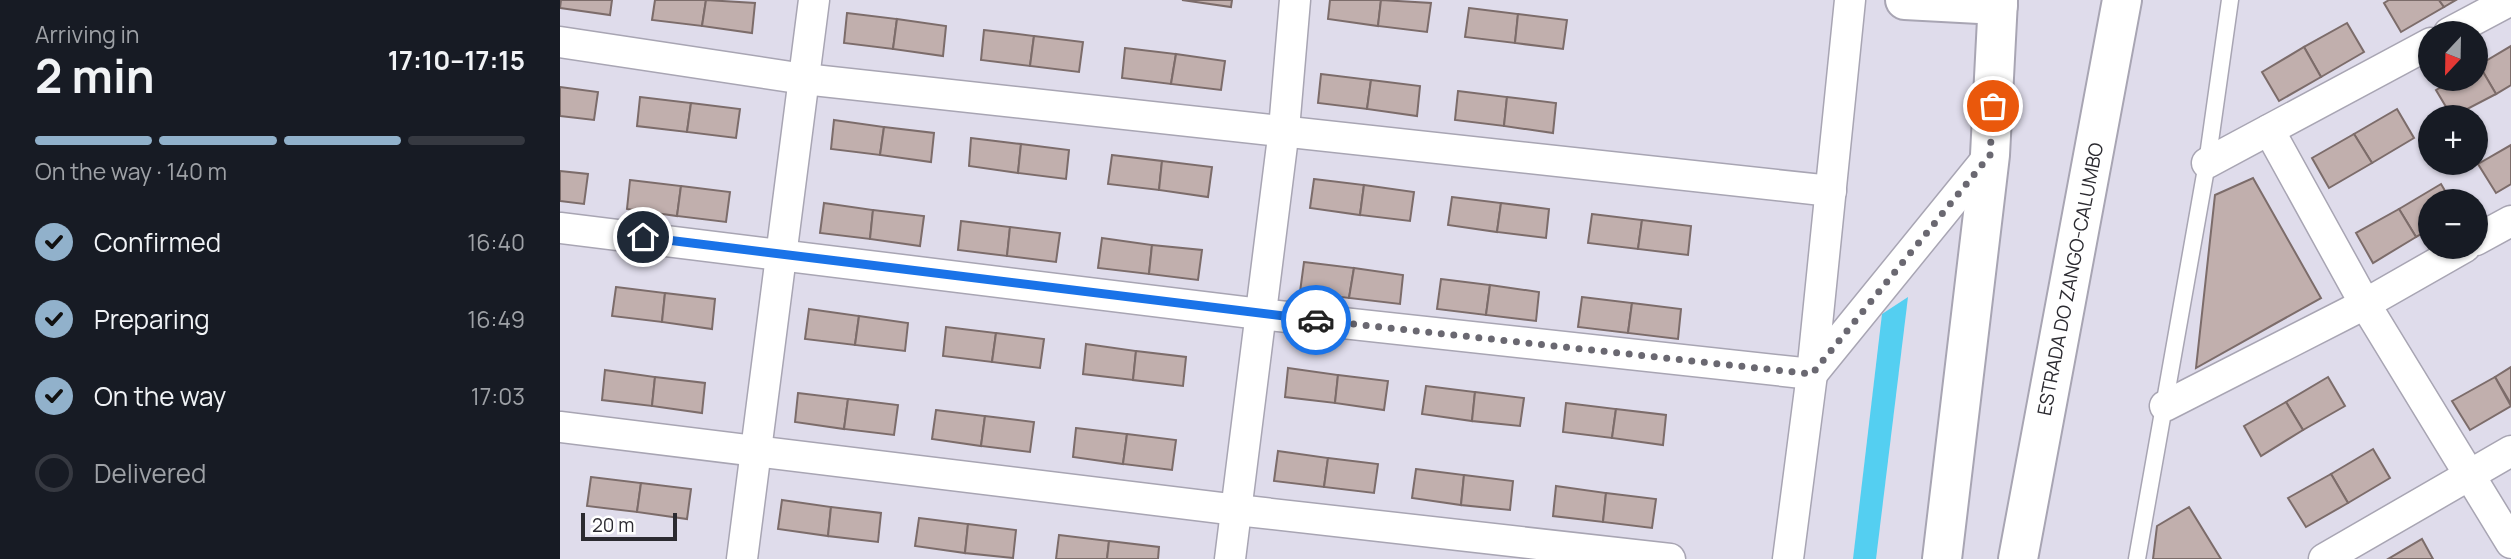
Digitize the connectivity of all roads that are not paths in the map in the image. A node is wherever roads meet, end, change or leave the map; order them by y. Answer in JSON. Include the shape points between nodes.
{"nodes":[{"id":1,"x":814,"y":0,"type":"edge"},
{"id":2,"x":1295,"y":0,"type":"edge"},
{"id":3,"x":1850,"y":0,"type":"edge"},
{"id":4,"x":1905,"y":0,"type":"edge"},
{"id":5,"x":2122,"y":0,"type":"edge"},
{"id":6,"x":2231,"y":0,"type":"edge"},
{"id":7,"x":2511,"y":0,"type":"edge"},
{"id":8,"x":1998,"y":3,"type":"edge"},
{"id":9,"x":2472,"y":21,"type":"edge"},
{"id":10,"x":560,"y":42,"type":"edge"},
{"id":11,"x":2418,"y":50,"type":"edge"},
{"id":12,"x":804,"y":79,"type":"junction"},
{"id":13,"x":1284,"y":129,"type":"junction"},
{"id":14,"x":2269,"y":130,"type":"junction"},
{"id":15,"x":1990,"y":155,"type":"junction"},
{"id":16,"x":2207,"y":163,"type":"junction"},
{"id":17,"x":1831,"y":191,"type":"junction"},
{"id":18,"x":2511,"y":221,"type":"edge"},
{"id":19,"x":560,"y":228,"type":"edge"},
{"id":20,"x":2488,"y":233,"type":"edge"},
{"id":21,"x":780,"y":254,"type":"junction"},
{"id":22,"x":2444,"y":259,"type":"edge"},
{"id":23,"x":2365,"y":304,"type":"junction"},
{"id":24,"x":1260,"y":314,"type":"junction"},
{"id":25,"x":1812,"y":374,"type":"junction"},
{"id":26,"x":2165,"y":406,"type":"junction"},
{"id":27,"x":560,"y":427,"type":"edge"},
{"id":28,"x":757,"y":451,"type":"junction"},
{"id":29,"x":2511,"y":452,"type":"edge"},
{"id":30,"x":2470,"y":476,"type":"junction"},
{"id":31,"x":1237,"y":510,"type":"junction"},
{"id":32,"x":2511,"y":543,"type":"edge"},
{"id":33,"x":742,"y":559,"type":"edge"},
{"id":34,"x":1230,"y":559,"type":"edge"},
{"id":35,"x":1670,"y":559,"type":"edge"},
{"id":36,"x":1788,"y":559,"type":"edge"},
{"id":37,"x":1941,"y":559,"type":"edge"},
{"id":38,"x":2018,"y":559,"type":"edge"},
{"id":39,"x":2137,"y":559,"type":"edge"},
{"id":40,"x":2324,"y":559,"type":"edge"}],
"edges":[{"from":1,"to":12,"type":"street"},
{"from":2,"to":13,"type":"street"},
{"from":3,"to":17,"type":"street"},
{"from":4,"to":8,"type":"main road"},
{"from":5,"to":38,"type":"main road","name":"ESTRADA DO ZANGO-CALUMBO"},
{"from":6,"to":16,"type":"lane"},
{"from":7,"to":9,"type":"street"},
{"from":8,"to":15,"type":"main road"},
{"from":10,"to":12,"type":"street"},
{"from":11,"to":14,"type":"street"},
{"from":12,"to":13,"type":"street"},
{"from":12,"to":21,"type":"street"},
{"from":13,"to":17,"type":"street"},
{"from":13,"to":24,"type":"street"},
{"from":14,"to":16,"type":"street"},
{"from":14,"to":23,"type":"street"},
{"from":15,"to":25,"type":"street"},
{"from":15,"to":37,"type":"main road"},
{"from":16,"to":26,"type":"lane"},
{"from":17,"to":25,"type":"street"},
{"from":18,"to":20,"type":"street"},
{"from":19,"to":21,"type":"street"},
{"from":21,"to":24,"type":"street"},
{"from":21,"to":28,"type":"street"},
{"from":22,"to":23,"type":"street"},
{"from":23,"to":26,"type":"street"},
{"from":23,"to":30,"type":"street"},
{"from":24,"to":25,"type":"street"},
{"from":24,"to":31,"type":"street"},
{"from":25,"to":36,"type":"street"},
{"from":26,"to":39,"type":"lane"},
{"from":27,"to":28,"type":"street"},
{"from":28,"to":31,"type":"street"},
{"from":28,"to":33,"type":"street"},
{"from":29,"to":30,"type":"street"},
{"from":30,"to":32,"type":"street"},
{"from":30,"to":40,"type":"street"},
{"from":31,"to":34,"type":"street"},
{"from":31,"to":35,"type":"street"}]}
